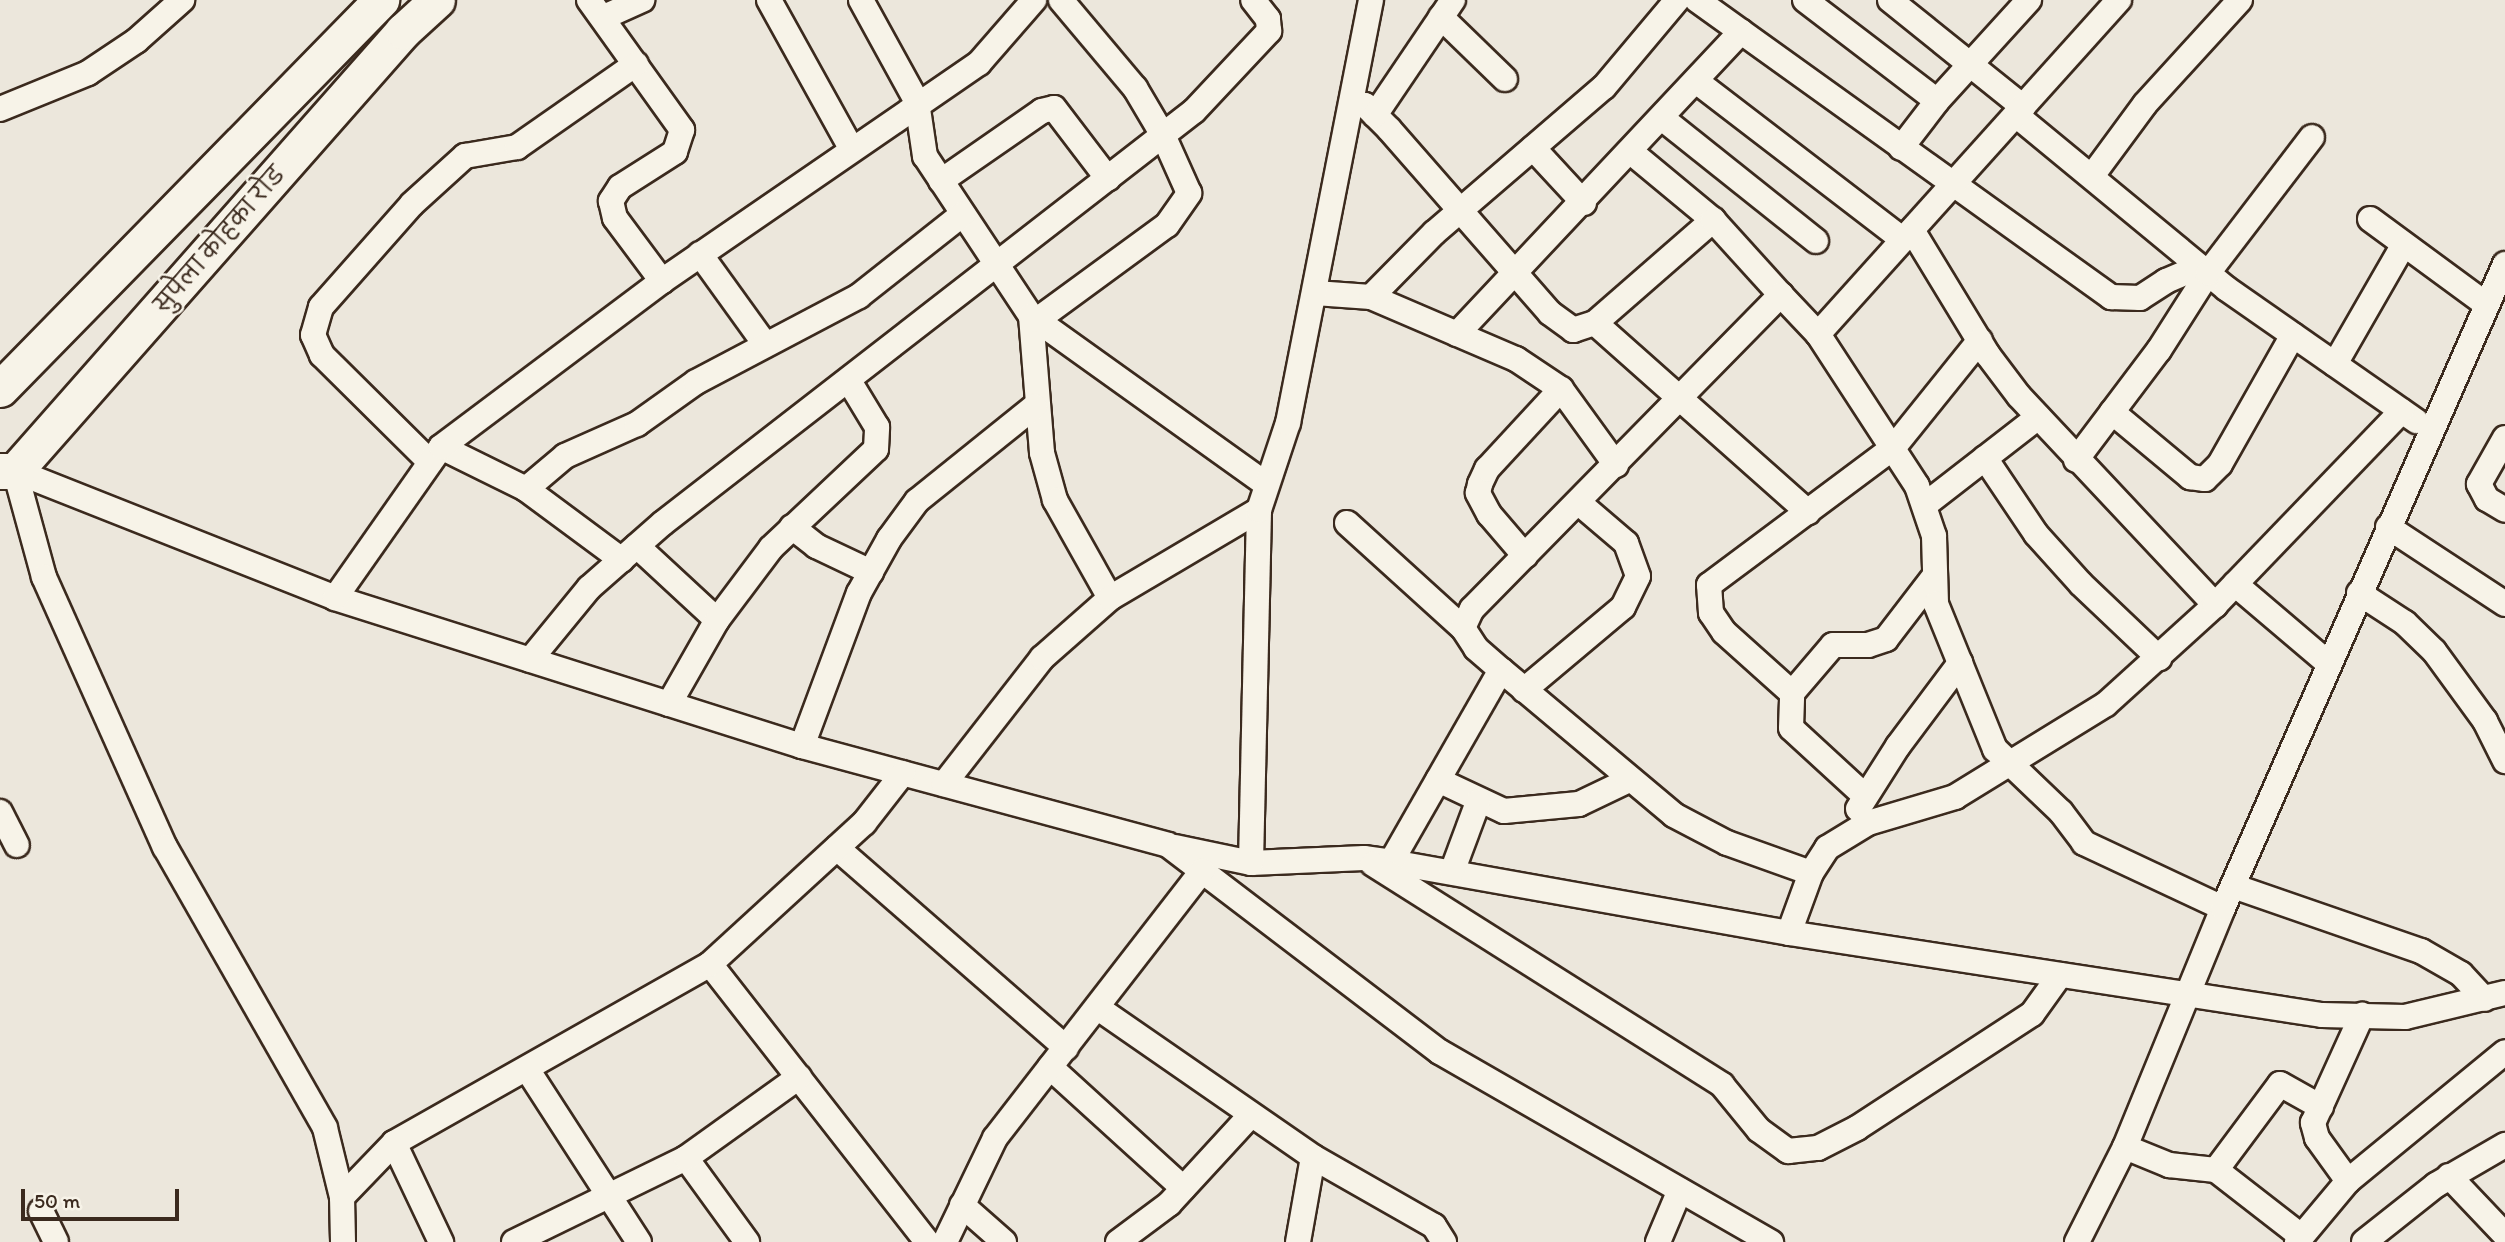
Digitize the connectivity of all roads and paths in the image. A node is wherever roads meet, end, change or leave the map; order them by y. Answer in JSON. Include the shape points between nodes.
{"nodes":[{"id":1,"x":182,"y":0,"type":"edge"},
{"id":2,"x":381,"y":0,"type":"edge"},
{"id":3,"x":437,"y":0,"type":"edge"},
{"id":4,"x":642,"y":0,"type":"edge"},
{"id":5,"x":769,"y":0,"type":"edge"},
{"id":6,"x":861,"y":0,"type":"edge"},
{"id":7,"x":1034,"y":0,"type":"edge"},
{"id":8,"x":1061,"y":0,"type":"edge"},
{"id":9,"x":1253,"y":0,"type":"edge"},
{"id":10,"x":1371,"y":0,"type":"edge"},
{"id":11,"x":1676,"y":0,"type":"edge"},
{"id":12,"x":1697,"y":0,"type":"edge"},
{"id":13,"x":1805,"y":0,"type":"edge"},
{"id":14,"x":1890,"y":0,"type":"edge"},
{"id":15,"x":2029,"y":0,"type":"edge"},
{"id":16,"x":2119,"y":0,"type":"edge"},
{"id":17,"x":2231,"y":3,"type":"edge"},
{"id":18,"x":596,"y":8,"type":"edge"},
{"id":19,"x":1447,"y":8,"type":"edge"},
{"id":20,"x":1741,"y":32,"type":"junction"},
{"id":21,"x":636,"y":64,"type":"junction"},
{"id":22,"x":1970,"y":65,"type":"junction"},
{"id":23,"x":1505,"y":79,"type":"dead end"},
{"id":24,"x":1696,"y":82,"type":"junction"},
{"id":25,"x":918,"y":102,"type":"junction"},
{"id":26,"x":1937,"y":102,"type":"junction"},
{"id":27,"x":1352,"y":104,"type":"junction"},
{"id":28,"x":0,"y":109,"type":"edge"},
{"id":29,"x":2020,"y":111,"type":"junction"},
{"id":30,"x":1375,"y":115,"type":"junction"},
{"id":31,"x":1662,"y":118,"type":"junction"},
{"id":32,"x":1164,"y":137,"type":"junction"},
{"id":33,"x":2312,"y":137,"type":"dead end"},
{"id":34,"x":851,"y":148,"type":"junction"},
{"id":35,"x":1533,"y":148,"type":"junction"},
{"id":36,"x":1901,"y":148,"type":"junction"},
{"id":37,"x":1631,"y":152,"type":"junction"},
{"id":38,"x":2092,"y":176,"type":"junction"},
{"id":39,"x":1108,"y":179,"type":"junction"},
{"id":40,"x":941,"y":181,"type":"junction"},
{"id":41,"x":1953,"y":186,"type":"junction"},
{"id":42,"x":1584,"y":203,"type":"junction"},
{"id":43,"x":1458,"y":213,"type":"junction"},
{"id":44,"x":963,"y":214,"type":"junction"},
{"id":45,"x":2370,"y":219,"type":"dead end"},
{"id":46,"x":1713,"y":220,"type":"junction"},
{"id":47,"x":1908,"y":235,"type":"junction"},
{"id":48,"x":1816,"y":241,"type":"dead end"},
{"id":49,"x":2404,"y":244,"type":"junction"},
{"id":50,"x":700,"y":254,"type":"junction"},
{"id":51,"x":996,"y":264,"type":"junction"},
{"id":52,"x":2505,"y":264,"type":"edge"},
{"id":53,"x":2203,"y":270,"type":"junction"},
{"id":54,"x":1512,"y":273,"type":"junction"},
{"id":55,"x":662,"y":281,"type":"junction"},
{"id":56,"x":1315,"y":293,"type":"junction"},
{"id":57,"x":1781,"y":295,"type":"junction"},
{"id":58,"x":1371,"y":297,"type":"junction"},
{"id":59,"x":2487,"y":305,"type":"junction"},
{"id":60,"x":1034,"y":318,"type":"junction"},
{"id":61,"x":1595,"y":323,"type":"junction"},
{"id":62,"x":1457,"y":334,"type":"junction"},
{"id":63,"x":1818,"y":334,"type":"junction"},
{"id":64,"x":2293,"y":335,"type":"junction"},
{"id":65,"x":1980,"y":340,"type":"junction"},
{"id":66,"x":765,"y":344,"type":"junction"},
{"id":67,"x":2334,"y":364,"type":"junction"},
{"id":68,"x":849,"y":381,"type":"junction"},
{"id":69,"x":0,"y":389,"type":"edge"},
{"id":70,"x":1561,"y":389,"type":"junction"},
{"id":71,"x":1680,"y":398,"type":"junction"},
{"id":72,"x":1035,"y":406,"type":"junction"},
{"id":73,"x":2402,"y":411,"type":"junction"},
{"id":74,"x":2112,"y":412,"type":"junction"},
{"id":75,"x":2038,"y":417,"type":"junction"},
{"id":76,"x":2430,"y":431,"type":"junction"},
{"id":77,"x":2505,"y":438,"type":"edge"},
{"id":78,"x":1894,"y":447,"type":"junction"},
{"id":79,"x":436,"y":454,"type":"junction"},
{"id":80,"x":1985,"y":458,"type":"junction"},
{"id":81,"x":2076,"y":460,"type":"junction"},
{"id":82,"x":1616,"y":465,"type":"junction"},
{"id":83,"x":8,"y":471,"type":"edge"},
{"id":84,"x":1267,"y":485,"type":"junction"},
{"id":85,"x":526,"y":489,"type":"junction"},
{"id":86,"x":1578,"y":502,"type":"junction"},
{"id":87,"x":1926,"y":504,"type":"junction"},
{"id":88,"x":1259,"y":510,"type":"junction"},
{"id":89,"x":2505,"y":510,"type":"edge"},
{"id":90,"x":1808,"y":512,"type":"junction"},
{"id":91,"x":1348,"y":523,"type":"dead end"},
{"id":92,"x":792,"y":527,"type":"junction"},
{"id":93,"x":2388,"y":527,"type":"junction"},
{"id":94,"x":629,"y":553,"type":"junction"},
{"id":95,"x":1525,"y":556,"type":"junction"},
{"id":96,"x":871,"y":572,"type":"junction"},
{"id":97,"x":1932,"y":579,"type":"junction"},
{"id":98,"x":2235,"y":584,"type":"junction"},
{"id":99,"x":2360,"y":593,"type":"junction"},
{"id":100,"x":335,"y":598,"type":"junction"},
{"id":101,"x":1110,"y":598,"type":"junction"},
{"id":102,"x":2505,"y":604,"type":"edge"},
{"id":103,"x":2215,"y":605,"type":"junction"},
{"id":104,"x":717,"y":620,"type":"junction"},
{"id":105,"x":1463,"y":628,"type":"junction"},
{"id":106,"x":2159,"y":658,"type":"junction"},
{"id":107,"x":530,"y":660,"type":"junction"},
{"id":108,"x":1961,"y":663,"type":"junction"},
{"id":109,"x":2329,"y":664,"type":"junction"},
{"id":110,"x":1501,"y":670,"type":"junction"},
{"id":111,"x":1524,"y":690,"type":"junction"},
{"id":112,"x":1792,"y":692,"type":"junction"},
{"id":113,"x":669,"y":704,"type":"junction"},
{"id":114,"x":802,"y":746,"type":"junction"},
{"id":115,"x":2505,"y":761,"type":"edge"},
{"id":116,"x":2008,"y":763,"type":"junction"},
{"id":117,"x":903,"y":773,"type":"junction"},
{"id":118,"x":1438,"y":780,"type":"junction"},
{"id":119,"x":1629,"y":780,"type":"junction"},
{"id":120,"x":944,"y":784,"type":"junction"},
{"id":121,"x":1865,"y":796,"type":"junction"},
{"id":122,"x":1478,"y":802,"type":"junction"},
{"id":123,"x":0,"y":812,"type":"edge"},
{"id":124,"x":1844,"y":835,"type":"junction"},
{"id":125,"x":17,"y":845,"type":"dead end"},
{"id":126,"x":1168,"y":845,"type":"junction"},
{"id":127,"x":837,"y":848,"type":"junction"},
{"id":128,"x":1364,"y":858,"type":"junction"},
{"id":129,"x":1391,"y":862,"type":"junction"},
{"id":130,"x":1251,"y":863,"type":"junction"},
{"id":131,"x":1202,"y":871,"type":"junction"},
{"id":132,"x":1452,"y":872,"type":"junction"},
{"id":133,"x":1811,"y":873,"type":"junction"},
{"id":134,"x":2233,"y":886,"type":"junction"},
{"id":135,"x":2223,"y":908,"type":"junction"},
{"id":136,"x":1789,"y":933,"type":"junction"},
{"id":137,"x":710,"y":964,"type":"junction"},
{"id":138,"x":2060,"y":975,"type":"junction"},
{"id":139,"x":2186,"y":994,"type":"junction"},
{"id":140,"x":2494,"y":996,"type":"edge"},
{"id":141,"x":1098,"y":1008,"type":"junction"},
{"id":142,"x":2362,"y":1015,"type":"junction"},
{"id":143,"x":2505,"y":1052,"type":"edge"},
{"id":144,"x":1058,"y":1058,"type":"junction"},
{"id":145,"x":527,"y":1069,"type":"junction"},
{"id":146,"x":799,"y":1077,"type":"junction"},
{"id":147,"x":2321,"y":1107,"type":"junction"},
{"id":148,"x":1250,"y":1116,"type":"junction"},
{"id":149,"x":394,"y":1143,"type":"junction"},
{"id":150,"x":2505,"y":1145,"type":"edge"},
{"id":151,"x":2125,"y":1147,"type":"junction"},
{"id":152,"x":1313,"y":1157,"type":"junction"},
{"id":153,"x":686,"y":1158,"type":"junction"},
{"id":154,"x":2216,"y":1170,"type":"junction"},
{"id":155,"x":2449,"y":1176,"type":"junction"},
{"id":156,"x":2348,"y":1181,"type":"junction"},
{"id":157,"x":1184,"y":1188,"type":"junction"},
{"id":158,"x":1680,"y":1190,"type":"junction"},
{"id":159,"x":609,"y":1195,"type":"junction"},
{"id":160,"x":342,"y":1197,"type":"junction"},
{"id":161,"x":962,"y":1205,"type":"junction"},
{"id":162,"x":41,"y":1211,"type":"dead end"},
{"id":163,"x":2505,"y":1235,"type":"edge"},
{"id":164,"x":2299,"y":1239,"type":"edge"},
{"id":165,"x":56,"y":1242,"type":"edge"},
{"id":166,"x":343,"y":1242,"type":"edge"},
{"id":167,"x":441,"y":1242,"type":"edge"},
{"id":168,"x":514,"y":1242,"type":"edge"},
{"id":169,"x":639,"y":1242,"type":"edge"},
{"id":170,"x":747,"y":1242,"type":"edge"},
{"id":171,"x":927,"y":1242,"type":"edge"},
{"id":172,"x":946,"y":1242,"type":"edge"},
{"id":173,"x":1004,"y":1242,"type":"edge"},
{"id":174,"x":1118,"y":1242,"type":"edge"},
{"id":175,"x":1298,"y":1242,"type":"edge"},
{"id":176,"x":1444,"y":1242,"type":"edge"},
{"id":177,"x":1658,"y":1242,"type":"edge"},
{"id":178,"x":1771,"y":1242,"type":"edge"},
{"id":179,"x":2077,"y":1242,"type":"edge"},
{"id":180,"x":2364,"y":1242,"type":"edge"}],
"edges":[{"from":1,"to":28,"type":"street","via":[[99,66]]},
{"from":2,"to":69,"type":"street","name":"सुपेला कोहका रोड"},
{"from":3,"to":83,"type":"street","name":"सुपेला कोहका रोड","via":[[404,31]]},
{"from":4,"to":18,"type":"street"},
{"from":5,"to":34,"type":"street"},
{"from":6,"to":25,"type":"street"},
{"from":7,"to":25,"type":"street","via":[[979,63]]},
{"from":8,"to":32,"type":"street","via":[[1135,88]]},
{"from":9,"to":32,"type":"street","via":[[1268,19],[1269,31]]},
{"from":10,"to":27,"type":"street"},
{"from":11,"to":35,"type":"street","via":[[1604,87]]},
{"from":12,"to":20,"type":"street"},
{"from":13,"to":26,"type":"street"},
{"from":14,"to":22,"type":"street"},
{"from":15,"to":22,"type":"street"},
{"from":16,"to":29,"type":"street"},
{"from":17,"to":38,"type":"street","via":[[2145,104]]},
{"from":18,"to":21,"type":"street"},
{"from":19,"to":23,"type":"street"},
{"from":19,"to":30,"type":"street"},
{"from":20,"to":24,"type":"street"},
{"from":20,"to":36,"type":"street"},
{"from":21,"to":55,"type":"street","via":[[683,136],[675,152],[613,194],[611,209]]},
{"from":21,"to":79,"type":"street","via":[[517,147],[465,156],[412,204],[321,307],[313,335],[322,355]]},
{"from":22,"to":26,"type":"street"},
{"from":22,"to":29,"type":"street"},
{"from":24,"to":31,"type":"street"},
{"from":24,"to":47,"type":"street"},
{"from":25,"to":34,"type":"street"},
{"from":25,"to":40,"type":"street","via":[[925,156]]},
{"from":26,"to":36,"type":"street"},
{"from":27,"to":30,"type":"street","via":[[1365,105]]},
{"from":27,"to":56,"type":"street"},
{"from":29,"to":38,"type":"street"},
{"from":29,"to":41,"type":"street"},
{"from":30,"to":43,"type":"street"},
{"from":31,"to":37,"type":"street"},
{"from":31,"to":48,"type":"street"},
{"from":32,"to":39,"type":"street"},
{"from":32,"to":60,"type":"street","via":[[1187,184],[1187,202],[1128,258]]},
{"from":33,"to":53,"type":"street"},
{"from":34,"to":50,"type":"street"},
{"from":35,"to":42,"type":"street"},
{"from":35,"to":43,"type":"street"},
{"from":36,"to":41,"type":"street"},
{"from":37,"to":42,"type":"street"},
{"from":37,"to":46,"type":"street"},
{"from":38,"to":53,"type":"street"},
{"from":39,"to":40,"type":"street","via":[[1054,108],[1042,111]]},
{"from":39,"to":51,"type":"street"},
{"from":40,"to":44,"type":"street"},
{"from":41,"to":47,"type":"street"},
{"from":41,"to":53,"type":"street","via":[[2111,298],[2140,298],[2166,281]]},
{"from":42,"to":54,"type":"street"},
{"from":43,"to":54,"type":"street"},
{"from":43,"to":58,"type":"street"},
{"from":44,"to":51,"type":"street"},
{"from":44,"to":66,"type":"street","via":[[880,282]]},
{"from":45,"to":49,"type":"street"},
{"from":46,"to":57,"type":"street"},
{"from":46,"to":61,"type":"street"},
{"from":47,"to":63,"type":"street"},
{"from":47,"to":65,"type":"street"},
{"from":49,"to":59,"type":"street"},
{"from":49,"to":67,"type":"street"},
{"from":50,"to":55,"type":"street"},
{"from":50,"to":66,"type":"street"},
{"from":51,"to":60,"type":"street"},
{"from":51,"to":68,"type":"street"},
{"from":52,"to":59,"type":"street"},
{"from":53,"to":64,"type":"street"},
{"from":53,"to":74,"type":"street"},
{"from":54,"to":61,"type":"street","via":[[1562,323],[1579,331]]},
{"from":54,"to":62,"type":"street"},
{"from":55,"to":79,"type":"street"},
{"from":56,"to":58,"type":"street"},
{"from":56,"to":84,"type":"street","via":[[1289,423]]},
{"from":57,"to":63,"type":"street"},
{"from":57,"to":71,"type":"street"},
{"from":58,"to":62,"type":"street"},
{"from":59,"to":76,"type":"street"},
{"from":60,"to":72,"type":"street"},
{"from":60,"to":84,"type":"street"},
{"from":61,"to":71,"type":"street"},
{"from":62,"to":70,"type":"street","via":[[1517,359]]},
{"from":63,"to":78,"type":"street"},
{"from":64,"to":67,"type":"street"},
{"from":64,"to":74,"type":"street","via":[[2220,464],[2205,479],[2190,477]]},
{"from":65,"to":75,"type":"street"},
{"from":65,"to":78,"type":"street"},
{"from":66,"to":85,"type":"street","via":[[696,382],[637,424],[565,456]]},
{"from":67,"to":73,"type":"street"},
{"from":68,"to":92,"type":"street","via":[[877,427],[876,449]]},
{"from":68,"to":94,"type":"street"},
{"from":70,"to":82,"type":"street"},
{"from":70,"to":95,"type":"street","via":[[1479,484],[1478,493],[1489,514]]},
{"from":71,"to":82,"type":"street"},
{"from":71,"to":90,"type":"street"},
{"from":72,"to":96,"type":"street","via":[[917,501]]},
{"from":72,"to":101,"type":"street","via":[[1055,500]]},
{"from":73,"to":76,"type":"street"},
{"from":73,"to":98,"type":"street"},
{"from":74,"to":81,"type":"street"},
{"from":75,"to":80,"type":"street"},
{"from":75,"to":81,"type":"street"},
{"from":76,"to":93,"type":"street"},
{"from":77,"to":89,"type":"street","via":[[2479,484],[2487,499]]},
{"from":78,"to":87,"type":"street"},
{"from":78,"to":90,"type":"street"},
{"from":79,"to":85,"type":"street"},
{"from":79,"to":100,"type":"street"},
{"from":80,"to":87,"type":"street"},
{"from":80,"to":106,"type":"street","via":[[2036,534]]},
{"from":81,"to":103,"type":"street"},
{"from":82,"to":86,"type":"street"},
{"from":83,"to":100,"type":"street"},
{"from":83,"to":160,"type":"street","via":[[44,577],[165,846],[325,1128]]},
{"from":84,"to":88,"type":"street"},
{"from":85,"to":94,"type":"street"},
{"from":86,"to":95,"type":"street"},
{"from":86,"to":111,"type":"street","via":[[1626,543],[1638,576],[1623,607]]},
{"from":87,"to":97,"type":"street","via":[[1934,536]]},
{"from":88,"to":101,"type":"street"},
{"from":88,"to":130,"type":"street"},
{"from":90,"to":112,"type":"street","via":[[1721,574],[1709,585],[1707,598],[1724,632]]},
{"from":91,"to":105,"type":"street"},
{"from":92,"to":96,"type":"street","via":[[817,546]]},
{"from":92,"to":104,"type":"street"},
{"from":93,"to":99,"type":"street"},
{"from":93,"to":102,"type":"street"},
{"from":94,"to":104,"type":"street"},
{"from":94,"to":107,"type":"street","via":[[589,588]]},
{"from":95,"to":105,"type":"street","via":[[1472,609]]},
{"from":96,"to":114,"type":"street"},
{"from":97,"to":108,"type":"street","via":[[1946,634]]},
{"from":97,"to":112,"type":"street","via":[[1886,639],[1868,645],[1833,645]]},
{"from":98,"to":103,"type":"street"},
{"from":98,"to":109,"type":"street"},
{"from":99,"to":109,"type":"street"},
{"from":99,"to":115,"type":"street","via":[[2405,623],[2434,651],[2485,720]]},
{"from":100,"to":107,"type":"street"},
{"from":101,"to":120,"type":"street","via":[[1042,658]]},
{"from":103,"to":106,"type":"street"},
{"from":104,"to":113,"type":"street"},
{"from":105,"to":110,"type":"street","via":[[1476,648]]},
{"from":106,"to":116,"type":"street","via":[[2106,704]]},
{"from":107,"to":113,"type":"street"},
{"from":108,"to":116,"type":"street","via":[[1986,734]]},
{"from":108,"to":121,"type":"street"},
{"from":109,"to":134,"type":"street"},
{"from":110,"to":111,"type":"street"},
{"from":110,"to":118,"type":"street"},
{"from":111,"to":119,"type":"street"},
{"from":112,"to":121,"type":"street","via":[[1791,728]]},
{"from":113,"to":114,"type":"street"},
{"from":114,"to":117,"type":"street"},
{"from":116,"to":124,"type":"street","via":[[1955,797]]},
{"from":116,"to":135,"type":"street","via":[[2061,812],[2084,843]]},
{"from":117,"to":120,"type":"street"},
{"from":117,"to":127,"type":"street","via":[[864,823]]},
{"from":118,"to":122,"type":"street"},
{"from":118,"to":129,"type":"street"},
{"from":119,"to":122,"type":"street","via":[[1579,804],[1504,811]]},
{"from":119,"to":133,"type":"street","via":[[1674,815],[1727,843]]},
{"from":120,"to":126,"type":"street"},
{"from":121,"to":124,"type":"street"},
{"from":122,"to":132,"type":"street"},
{"from":123,"to":125,"type":"street"},
{"from":124,"to":133,"type":"street","via":[[1827,848]]},
{"from":126,"to":130,"type":"street"},
{"from":126,"to":131,"type":"street"},
{"from":127,"to":137,"type":"street"},
{"from":127,"to":144,"type":"street"},
{"from":128,"to":129,"type":"street"},
{"from":128,"to":130,"type":"street"},
{"from":128,"to":138,"type":"street","via":[[1722,1085],[1759,1129],[1788,1151],[1818,1148],[1857,1128],[2032,1014]]},
{"from":129,"to":132,"type":"street"},
{"from":131,"to":141,"type":"street"},
{"from":131,"to":158,"type":"street","via":[[1440,1052]]},
{"from":132,"to":136,"type":"street"},
{"from":133,"to":136,"type":"street"},
{"from":134,"to":135,"type":"street"},
{"from":134,"to":140,"type":"street","via":[[2421,951]]},
{"from":135,"to":139,"type":"street"},
{"from":136,"to":138,"type":"street"},
{"from":137,"to":145,"type":"street"},
{"from":137,"to":146,"type":"street"},
{"from":138,"to":139,"type":"street"},
{"from":139,"to":142,"type":"street","via":[[2322,1015]]},
{"from":139,"to":151,"type":"street"},
{"from":140,"to":142,"type":"street","via":[[2405,1017]]},
{"from":141,"to":144,"type":"street"},
{"from":141,"to":148,"type":"street"},
{"from":142,"to":147,"type":"street"},
{"from":143,"to":156,"type":"street"},
{"from":144,"to":157,"type":"street"},
{"from":144,"to":161,"type":"street","via":[[995,1138]]},
{"from":145,"to":149,"type":"street"},
{"from":145,"to":159,"type":"street"},
{"from":146,"to":153,"type":"street"},
{"from":146,"to":171,"type":"street"},
{"from":147,"to":154,"type":"street","via":[[2280,1084]]},
{"from":147,"to":156,"type":"street","via":[[2314,1131]]},
{"from":148,"to":152,"type":"street"},
{"from":148,"to":157,"type":"street"},
{"from":149,"to":160,"type":"street"},
{"from":149,"to":167,"type":"street"},
{"from":150,"to":155,"type":"street"},
{"from":151,"to":154,"type":"street","via":[[2169,1165]]},
{"from":151,"to":179,"type":"street"},
{"from":152,"to":175,"type":"street"},
{"from":152,"to":176,"type":"street","via":[[1434,1226]]},
{"from":153,"to":159,"type":"street"},
{"from":153,"to":170,"type":"street"},
{"from":154,"to":164,"type":"street"},
{"from":155,"to":163,"type":"street"},
{"from":155,"to":180,"type":"street"},
{"from":156,"to":164,"type":"street"},
{"from":157,"to":174,"type":"street"},
{"from":158,"to":177,"type":"street"},
{"from":158,"to":178,"type":"street"},
{"from":159,"to":168,"type":"street"},
{"from":159,"to":169,"type":"street"},
{"from":160,"to":166,"type":"street"},
{"from":161,"to":172,"type":"street"},
{"from":161,"to":173,"type":"street"},
{"from":162,"to":165,"type":"street"}]}
